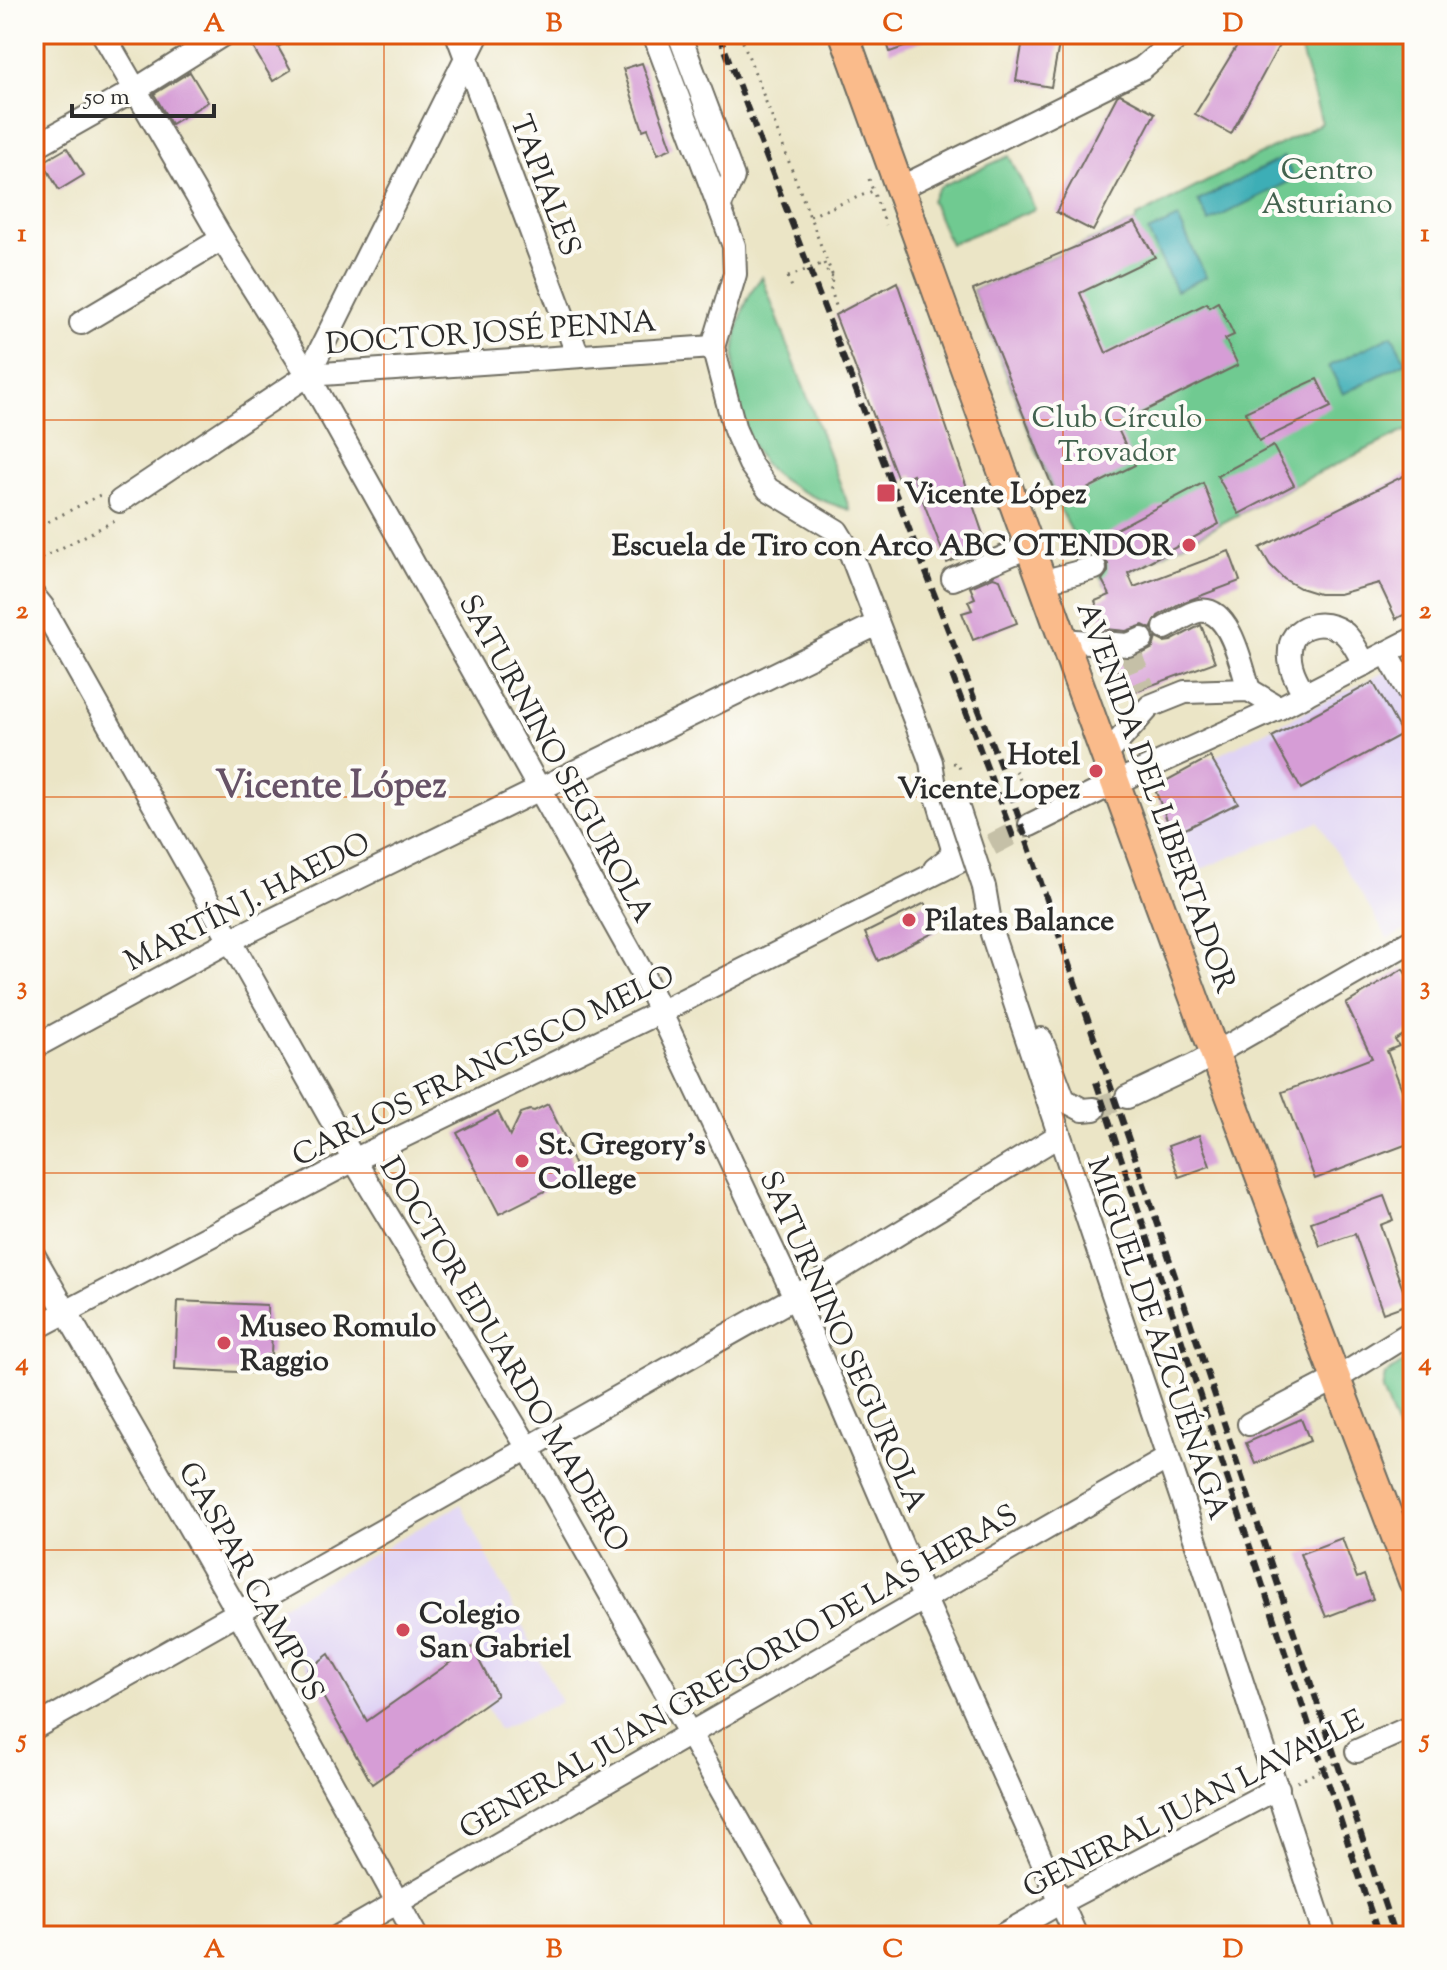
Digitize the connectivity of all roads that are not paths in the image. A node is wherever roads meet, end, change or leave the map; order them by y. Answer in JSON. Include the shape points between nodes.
{"nodes":[{"id":1,"x":103,"y":34,"type":"edge"},
{"id":2,"x":224,"y":34,"type":"edge"},
{"id":3,"x":457,"y":34,"type":"edge"},
{"id":4,"x":478,"y":34,"type":"edge"},
{"id":5,"x":654,"y":34,"type":"edge"},
{"id":6,"x":679,"y":34,"type":"edge"},
{"id":7,"x":844,"y":34,"type":"edge"},
{"id":8,"x":1182,"y":34,"type":"edge"},
{"id":9,"x":466,"y":58,"type":"junction"},
{"id":10,"x":135,"y":90,"type":"junction"},
{"id":11,"x":34,"y":147,"type":"edge"},
{"id":12,"x":886,"y":190,"type":"junction"},
{"id":13,"x":719,"y":207,"type":"junction"},
{"id":14,"x":222,"y":239,"type":"junction"},
{"id":15,"x":81,"y":323,"type":"dead end"},
{"id":16,"x":713,"y":347,"type":"junction"},
{"id":17,"x":578,"y":356,"type":"junction"},
{"id":18,"x":308,"y":375,"type":"junction"},
{"id":19,"x":120,"y":501,"type":"road end"},
{"id":20,"x":1028,"y":547,"type":"junction"},
{"id":21,"x":1095,"y":568,"type":"dead end"},
{"id":22,"x":953,"y":579,"type":"dead end"},
{"id":23,"x":1041,"y":582,"type":"junction"},
{"id":24,"x":34,"y":596,"type":"edge"},
{"id":25,"x":877,"y":624,"type":"junction"},
{"id":26,"x":1165,"y":628,"type":"dead end"},
{"id":27,"x":1413,"y":639,"type":"edge"},
{"id":28,"x":1063,"y":640,"type":"junction"},
{"id":29,"x":1133,"y":645,"type":"dead end"},
{"id":30,"x":1387,"y":653,"type":"junction"},
{"id":31,"x":1365,"y":664,"type":"junction"},
{"id":32,"x":1249,"y":690,"type":"junction"},
{"id":33,"x":1305,"y":695,"type":"junction"},
{"id":34,"x":1413,"y":700,"type":"edge"},
{"id":35,"x":1279,"y":708,"type":"junction"},
{"id":36,"x":1107,"y":754,"type":"junction"},
{"id":37,"x":931,"y":762,"type":"junction"},
{"id":38,"x":1117,"y":782,"type":"junction"},
{"id":39,"x":540,"y":789,"type":"junction"},
{"id":40,"x":1031,"y":815,"type":"tunnel mouth"},
{"id":41,"x":962,"y":860,"type":"tunnel mouth"},
{"id":42,"x":924,"y":877,"type":"junction"},
{"id":43,"x":231,"y":940,"type":"junction"},
{"id":44,"x":1413,"y":940,"type":"edge"},
{"id":45,"x":1016,"y":1006,"type":"junction"},
{"id":46,"x":660,"y":1012,"type":"junction"},
{"id":47,"x":34,"y":1047,"type":"edge"},
{"id":48,"x":1215,"y":1053,"type":"junction"},
{"id":49,"x":1127,"y":1097,"type":"tunnel mouth"},
{"id":50,"x":1094,"y":1109,"type":"dead end"},
{"id":51,"x":1058,"y":1136,"type":"junction"},
{"id":52,"x":354,"y":1160,"type":"junction"},
{"id":53,"x":34,"y":1256,"type":"edge"},
{"id":54,"x":795,"y":1297,"type":"junction"},
{"id":55,"x":64,"y":1312,"type":"junction"},
{"id":56,"x":34,"y":1329,"type":"edge"},
{"id":57,"x":1413,"y":1331,"type":"edge"},
{"id":58,"x":1336,"y":1379,"type":"junction"},
{"id":59,"x":1249,"y":1424,"type":"dead end"},
{"id":60,"x":528,"y":1448,"type":"junction"},
{"id":61,"x":1168,"y":1458,"type":"junction"},
{"id":62,"x":1413,"y":1581,"type":"edge"},
{"id":63,"x":924,"y":1597,"type":"junction"},
{"id":64,"x":238,"y":1612,"type":"junction"},
{"id":65,"x":1413,"y":1726,"type":"edge"},
{"id":66,"x":34,"y":1728,"type":"edge"},
{"id":67,"x":690,"y":1733,"type":"junction"},
{"id":68,"x":1357,"y":1751,"type":"road end"},
{"id":69,"x":1278,"y":1788,"type":"junction"},
{"id":70,"x":1061,"y":1902,"type":"junction"},
{"id":71,"x":397,"y":1903,"type":"junction"},
{"id":72,"x":339,"y":1936,"type":"edge"},
{"id":73,"x":416,"y":1936,"type":"edge"},
{"id":74,"x":804,"y":1936,"type":"edge"},
{"id":75,"x":1001,"y":1936,"type":"edge"},
{"id":76,"x":1076,"y":1936,"type":"edge"},
{"id":77,"x":1325,"y":1936,"type":"edge"}],
"edges":[{"from":1,"to":10,"type":"street","name":"SATURNINO SEGUROLA"},
{"from":2,"to":10,"type":"street"},
{"from":3,"to":9,"type":"street","name":"TAPIALES"},
{"from":4,"to":9,"type":"street"},
{"from":5,"to":13,"type":"street","name":"MIGUEL DE AZCUÉNAGA"},
{"from":6,"to":13,"type":"street","via":[[733,177]]},
{"from":7,"to":12,"type":"main road","name":"AVENIDA DEL LIBERTADOR"},
{"from":8,"to":12,"type":"street","via":[[1142,68]]},
{"from":9,"to":17,"type":"street","name":"TAPIALES"},
{"from":9,"to":18,"type":"street"},
{"from":10,"to":11,"type":"street"},
{"from":10,"to":14,"type":"street","name":"SATURNINO SEGUROLA"},
{"from":12,"to":20,"type":"main road","name":"AVENIDA DEL LIBERTADOR"},
{"from":13,"to":16,"type":"street","name":"MIGUEL DE AZCUÉNAGA","via":[[734,246],[735,274]]},
{"from":14,"to":15,"type":"street"},
{"from":14,"to":18,"type":"street","name":"SATURNINO SEGUROLA"},
{"from":16,"to":17,"type":"street","name":"DOCTOR JOSÉ PENNA"},
{"from":16,"to":25,"type":"street","name":"MIGUEL DE AZCUÉNAGA","via":[[728,411],[750,464],[768,489],[837,531]]},
{"from":17,"to":18,"type":"street","name":"DOCTOR JOSÉ PENNA"},
{"from":18,"to":19,"type":"street","name":"DOCTOR JOSÉ PENNA"},
{"from":18,"to":39,"type":"street","name":"SATURNINO SEGUROLA"},
{"from":20,"to":22,"type":"street"},
{"from":20,"to":23,"type":"main road","name":"AVENIDA DEL LIBERTADOR"},
{"from":21,"to":23,"type":"street"},
{"from":23,"to":28,"type":"main road","name":"AVENIDA DEL LIBERTADOR"},
{"from":24,"to":43,"type":"street","name":"DOCTOR EDUARDO MADERO"},
{"from":25,"to":37,"type":"street","name":"MIGUEL DE AZCUÉNAGA"},
{"from":25,"to":39,"type":"street","name":"MARTÍN J. HAEDO"},
{"from":26,"to":32,"type":"street","via":[[1199,611],[1215,612],[1226,622]]},
{"from":27,"to":30,"type":"street"},
{"from":28,"to":29,"type":"street"},
{"from":28,"to":36,"type":"main road","name":"AVENIDA DEL LIBERTADOR"},
{"from":30,"to":31,"type":"street"},
{"from":30,"to":34,"type":"street"},
{"from":31,"to":33,"type":"street"},
{"from":31,"to":33,"type":"street","via":[[1339,629],[1303,628],[1290,646],[1290,662]]},
{"from":32,"to":35,"type":"street"},
{"from":32,"to":36,"type":"street","via":[[1147,697]]},
{"from":33,"to":35,"type":"street"},
{"from":35,"to":38,"type":"street"},
{"from":36,"to":38,"type":"main road","name":"AVENIDA DEL LIBERTADOR"},
{"from":37,"to":42,"type":"street","name":"MIGUEL DE AZCUÉNAGA","via":[[953,849]]},
{"from":37,"to":45,"type":"street","name":"MIGUEL DE AZCUÉNAGA","bridge":true,"via":[[953,793]]},
{"from":38,"to":40,"type":"street"},
{"from":38,"to":48,"type":"main road","name":"AVENIDA DEL LIBERTADOR"},
{"from":39,"to":43,"type":"street","name":"MARTÍN J. HAEDO"},
{"from":39,"to":46,"type":"street","name":"SATURNINO SEGUROLA"},
{"from":41,"to":42,"type":"street","name":"CARLOS FRANCISCO MELO"},
{"from":42,"to":46,"type":"street","name":"CARLOS FRANCISCO MELO"},
{"from":43,"to":47,"type":"street","name":"MARTÍN J. HAEDO"},
{"from":43,"to":52,"type":"street","name":"DOCTOR EDUARDO MADERO"},
{"from":44,"to":48,"type":"street"},
{"from":45,"to":50,"type":"street","via":[[1043,1041],[1064,1100],[1083,1110]]},
{"from":45,"to":51,"type":"street","name":"MIGUEL DE AZCUÉNAGA"},
{"from":46,"to":52,"type":"street","name":"CARLOS FRANCISCO MELO"},
{"from":46,"to":54,"type":"street","name":"SATURNINO SEGUROLA"},
{"from":48,"to":49,"type":"street"},
{"from":48,"to":58,"type":"main road","name":"AVENIDA DEL LIBERTADOR"},
{"from":51,"to":54,"type":"street"},
{"from":51,"to":61,"type":"street","name":"MIGUEL DE AZCUÉNAGA"},
{"from":52,"to":55,"type":"street","name":"CARLOS FRANCISCO MELO"},
{"from":52,"to":60,"type":"street","name":"DOCTOR EDUARDO MADERO"},
{"from":53,"to":55,"type":"street","name":"GASPAR CAMPOS"},
{"from":54,"to":60,"type":"street"},
{"from":54,"to":63,"type":"street","name":"SATURNINO SEGUROLA"},
{"from":55,"to":56,"type":"street","name":"CARLOS FRANCISCO MELO"},
{"from":55,"to":64,"type":"street","name":"GASPAR CAMPOS"},
{"from":57,"to":58,"type":"street"},
{"from":58,"to":59,"type":"street"},
{"from":58,"to":62,"type":"main road","name":"AVENIDA DEL LIBERTADOR"},
{"from":60,"to":64,"type":"street"},
{"from":60,"to":67,"type":"street","name":"DOCTOR EDUARDO MADERO"},
{"from":61,"to":63,"type":"street","name":"GENERAL JUAN GREGORIO DE LAS HERAS"},
{"from":61,"to":69,"type":"street","name":"MIGUEL DE AZCUÉNAGA"},
{"from":63,"to":67,"type":"street","name":"GENERAL JUAN GREGORIO DE LAS HERAS"},
{"from":63,"to":70,"type":"street","name":"SATURNINO SEGUROLA"},
{"from":64,"to":66,"type":"street"},
{"from":64,"to":71,"type":"street","name":"GASPAR CAMPOS"},
{"from":65,"to":68,"type":"street","name":"GENERAL JUAN LAVALLE"},
{"from":67,"to":71,"type":"street","name":"GENERAL JUAN GREGORIO DE LAS HERAS"},
{"from":67,"to":74,"type":"street","name":"DOCTOR EDUARDO MADERO"},
{"from":69,"to":70,"type":"street","name":"GENERAL JUAN LAVALLE"},
{"from":69,"to":77,"type":"street","name":"MIGUEL DE AZCUÉNAGA"},
{"from":70,"to":75,"type":"street","name":"GENERAL JUAN LAVALLE"},
{"from":70,"to":76,"type":"street","name":"SATURNINO SEGUROLA"},
{"from":71,"to":72,"type":"street","name":"GENERAL JUAN GREGORIO DE LAS HERAS"},
{"from":71,"to":73,"type":"street","name":"GASPAR CAMPOS"}]}
